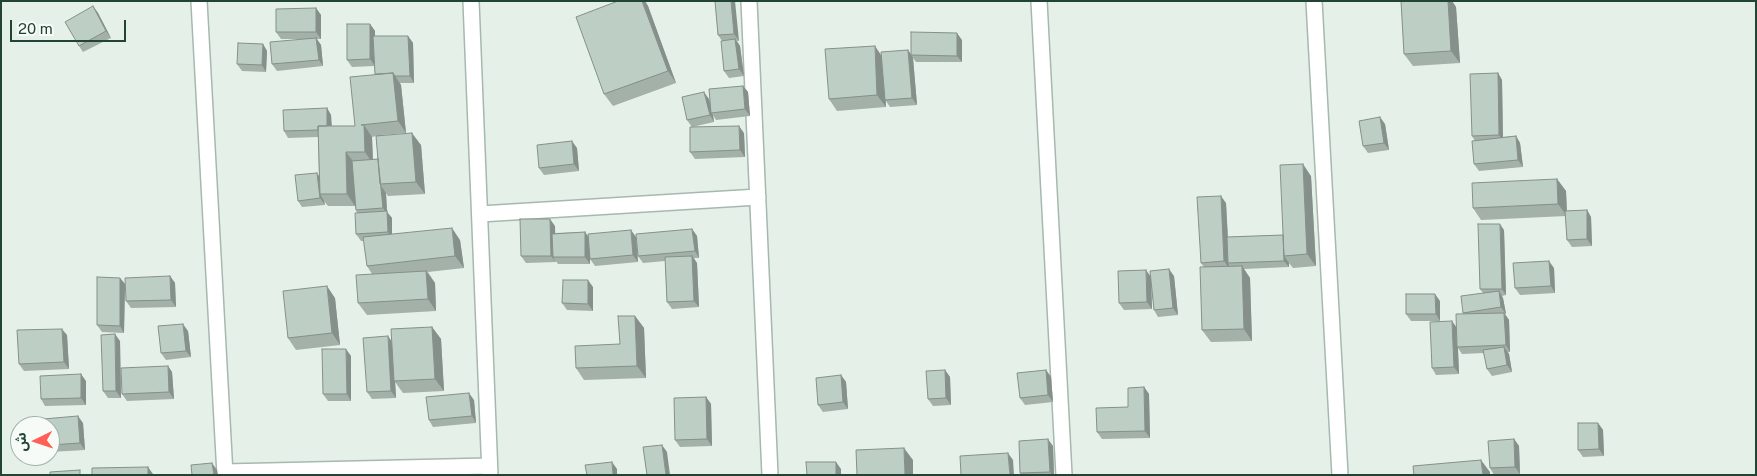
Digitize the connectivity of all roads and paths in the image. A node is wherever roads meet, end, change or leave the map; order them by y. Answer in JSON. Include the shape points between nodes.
{"nodes":[{"id":1,"x":199,"y":1,"type":"edge"},
{"id":2,"x":472,"y":1,"type":"edge"},
{"id":3,"x":749,"y":1,"type":"edge"},
{"id":4,"x":1039,"y":1,"type":"edge"},
{"id":5,"x":1314,"y":1,"type":"edge"},
{"id":6,"x":758,"y":197,"type":"junction"},
{"id":7,"x":480,"y":214,"type":"junction"},
{"id":8,"x":489,"y":470,"type":"edge"},
{"id":9,"x":225,"y":473,"type":"edge"},
{"id":10,"x":770,"y":475,"type":"edge"},
{"id":11,"x":1064,"y":475,"type":"edge"},
{"id":12,"x":1340,"y":475,"type":"edge"}],
"edges":[{"from":1,"to":9,"type":"street"},
{"from":2,"to":7,"type":"street"},
{"from":3,"to":6,"type":"street"},
{"from":4,"to":11,"type":"street"},
{"from":5,"to":12,"type":"street"},
{"from":6,"to":7,"type":"street"},
{"from":6,"to":10,"type":"street"},
{"from":7,"to":8,"type":"street"},
{"from":8,"to":9,"type":"street"}]}
